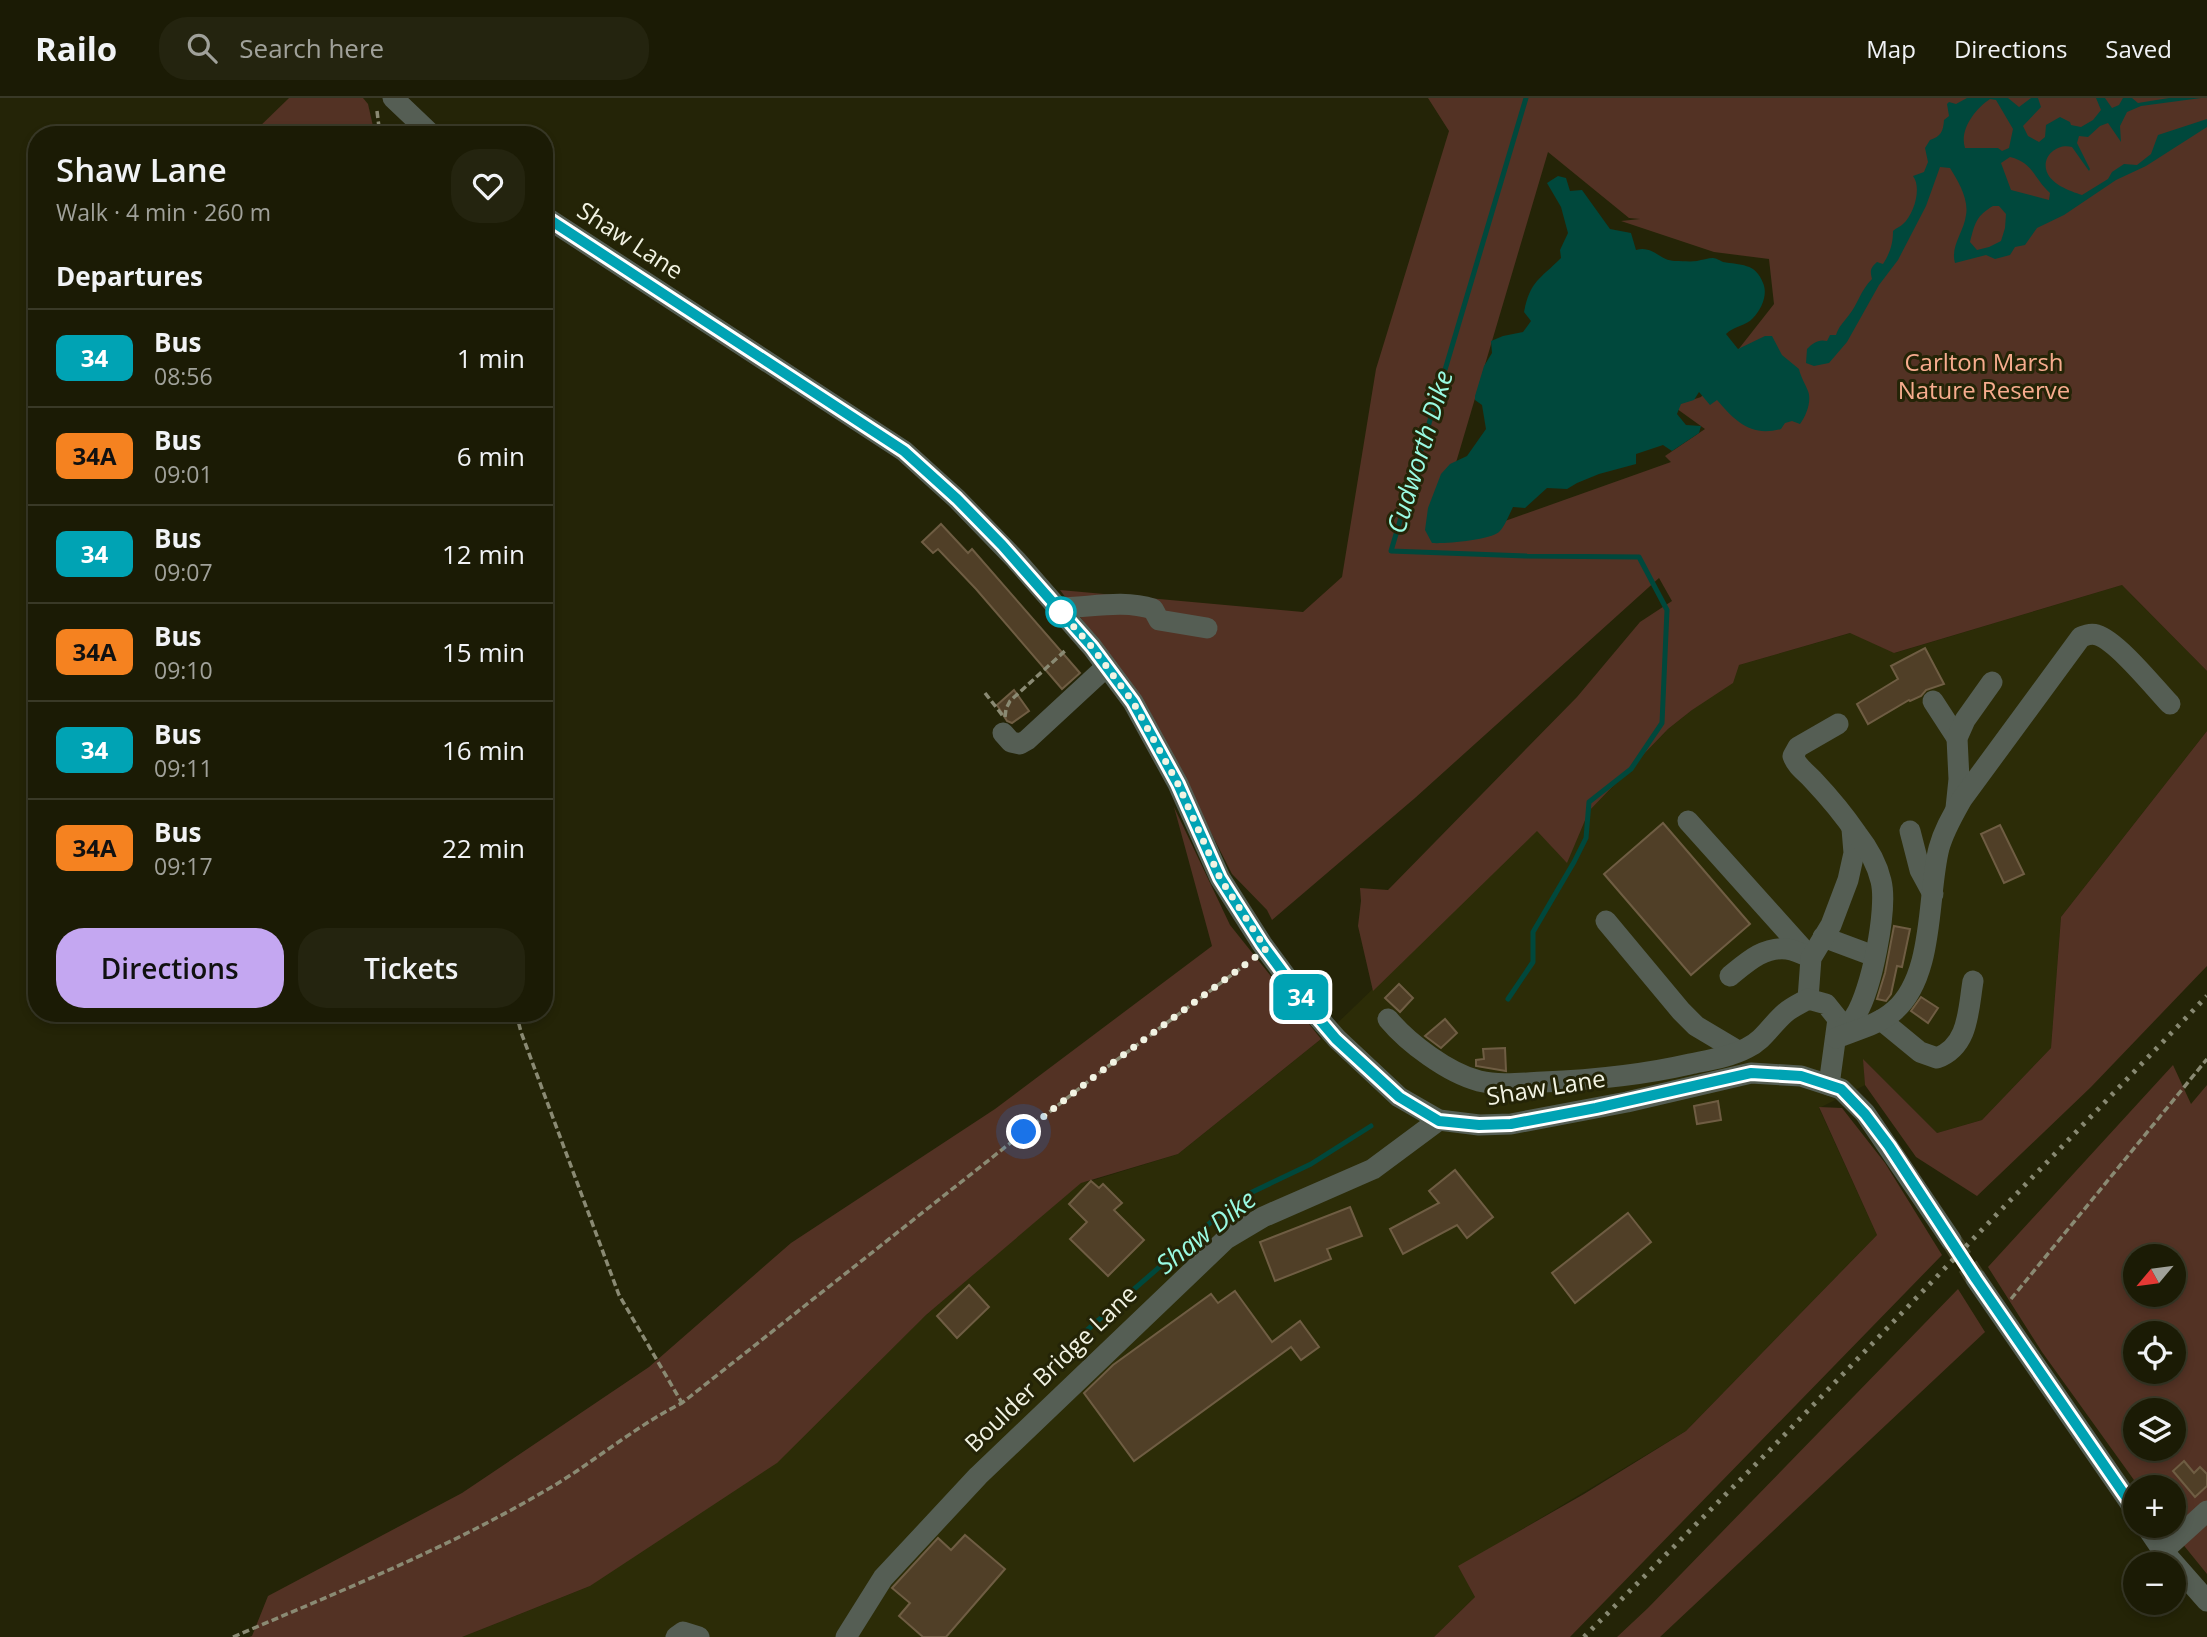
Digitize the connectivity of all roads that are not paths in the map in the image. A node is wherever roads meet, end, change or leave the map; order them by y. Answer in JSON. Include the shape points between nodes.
{"nodes":[{"id":1,"x":385,"y":103,"type":"edge"},
{"id":2,"x":419,"y":126,"type":"edge"},
{"id":3,"x":553,"y":222,"type":"edge"},
{"id":4,"x":1057,"y":608,"type":"junction"},
{"id":5,"x":1207,"y":628,"type":"dead end"},
{"id":6,"x":1106,"y":667,"type":"junction"},
{"id":7,"x":1992,"y":682,"type":"dead end"},
{"id":8,"x":1933,"y":701,"type":"dead end"},
{"id":9,"x":2170,"y":704,"type":"dead end"},
{"id":10,"x":1838,"y":724,"type":"dead end"},
{"id":11,"x":1004,"y":726,"type":"road end"},
{"id":12,"x":1957,"y":738,"type":"junction"},
{"id":13,"x":1956,"y":810,"type":"junction"},
{"id":14,"x":1688,"y":821,"type":"dead end"},
{"id":15,"x":1852,"y":827,"type":"junction"},
{"id":16,"x":1910,"y":831,"type":"dead end"},
{"id":17,"x":1933,"y":894,"type":"junction"},
{"id":18,"x":1606,"y":921,"type":"dead end"},
{"id":19,"x":1823,"y":937,"type":"junction"},
{"id":20,"x":1874,"y":957,"type":"junction"},
{"id":21,"x":1811,"y":958,"type":"junction"},
{"id":22,"x":1730,"y":976,"type":"dead end"},
{"id":23,"x":1973,"y":981,"type":"dead end"},
{"id":24,"x":1808,"y":999,"type":"junction"},
{"id":25,"x":1388,"y":1019,"type":"dead end"},
{"id":26,"x":1881,"y":1020,"type":"junction"},
{"id":27,"x":1836,"y":1038,"type":"junction"},
{"id":28,"x":1738,"y":1051,"type":"junction"},
{"id":29,"x":1829,"y":1085,"type":"junction"},
{"id":30,"x":1439,"y":1121,"type":"junction"},
{"id":31,"x":1951,"y":1240,"type":"tunnel mouth"},
{"id":32,"x":1976,"y":1279,"type":"tunnel mouth"},
{"id":33,"x":2123,"y":1493,"type":"edge"},
{"id":34,"x":2207,"y":1511,"type":"edge"},
{"id":35,"x":2154,"y":1538,"type":"edge"},
{"id":36,"x":2163,"y":1551,"type":"junction"},
{"id":37,"x":2207,"y":1601,"type":"edge"},
{"id":38,"x":676,"y":1637,"type":"edge"},
{"id":39,"x":699,"y":1637,"type":"edge"},
{"id":40,"x":846,"y":1637,"type":"edge"}],
"edges":[{"from":1,"to":2,"type":"street"},
{"from":3,"to":4,"type":"street","name":"Shaw Lane","via":[[904,451],[1016,560]]},
{"from":4,"to":5,"type":"street","via":[[1143,606],[1153,609],[1159,620]]},
{"from":4,"to":6,"type":"street","name":"Shaw Lane"},
{"from":6,"to":11,"type":"street","via":[[1027,740],[1011,742]]},
{"from":6,"to":30,"type":"street","name":"Shaw Lane","via":[[1133,702],[1178,784],[1220,878],[1307,1005],[1336,1039],[1399,1097]]},
{"from":7,"to":12,"type":"street"},
{"from":8,"to":12,"type":"street"},
{"from":9,"to":13,"type":"street","via":[[2110,642],[2096,634],[2081,637]]},
{"from":10,"to":15,"type":"street","via":[[1798,747],[1793,756]]},
{"from":12,"to":13,"type":"street"},
{"from":13,"to":17,"type":"street","via":[[1939,846]]},
{"from":14,"to":21,"type":"street"},
{"from":15,"to":19,"type":"street","via":[[1849,880]]},
{"from":15,"to":20,"type":"street","via":[[1875,861],[1882,882],[1884,902]]},
{"from":16,"to":17,"type":"street","via":[[1920,870]]},
{"from":17,"to":26,"type":"street","via":[[1918,971],[1896,1010]]},
{"from":18,"to":28,"type":"street","via":[[1696,1026]]},
{"from":19,"to":20,"type":"street"},
{"from":19,"to":21,"type":"street"},
{"from":20,"to":27,"type":"street","via":[[1863,998]]},
{"from":21,"to":22,"type":"street","via":[[1787,949],[1768,951]]},
{"from":21,"to":24,"type":"street"},
{"from":23,"to":26,"type":"street","via":[[1963,1036],[1948,1054],[1937,1058],[1920,1052]]},
{"from":24,"to":27,"type":"street","via":[[1826,1004],[1838,1019]]},
{"from":24,"to":28,"type":"street","via":[[1785,1013],[1762,1039]]},
{"from":25,"to":28,"type":"street","via":[[1439,1061],[1470,1078],[1502,1084],[1630,1076]]},
{"from":26,"to":27,"type":"street"},
{"from":27,"to":29,"type":"street"},
{"from":29,"to":30,"type":"street","name":"Shaw Lane","via":[[1801,1076],[1751,1073],[1511,1124]]},
{"from":29,"to":31,"type":"street","name":"Shaw Lane","via":[[1841,1089],[1865,1114]]},
{"from":30,"to":40,"type":"street","name":"Boulder Bridge Lane","via":[[1373,1169],[1226,1238],[978,1476],[883,1578]]},
{"from":32,"to":33,"type":"street"},
{"from":34,"to":36,"type":"street"},
{"from":35,"to":36,"type":"street"},
{"from":36,"to":37,"type":"street"},
{"from":38,"to":39,"type":"street","via":[[684,1632]]}]}
